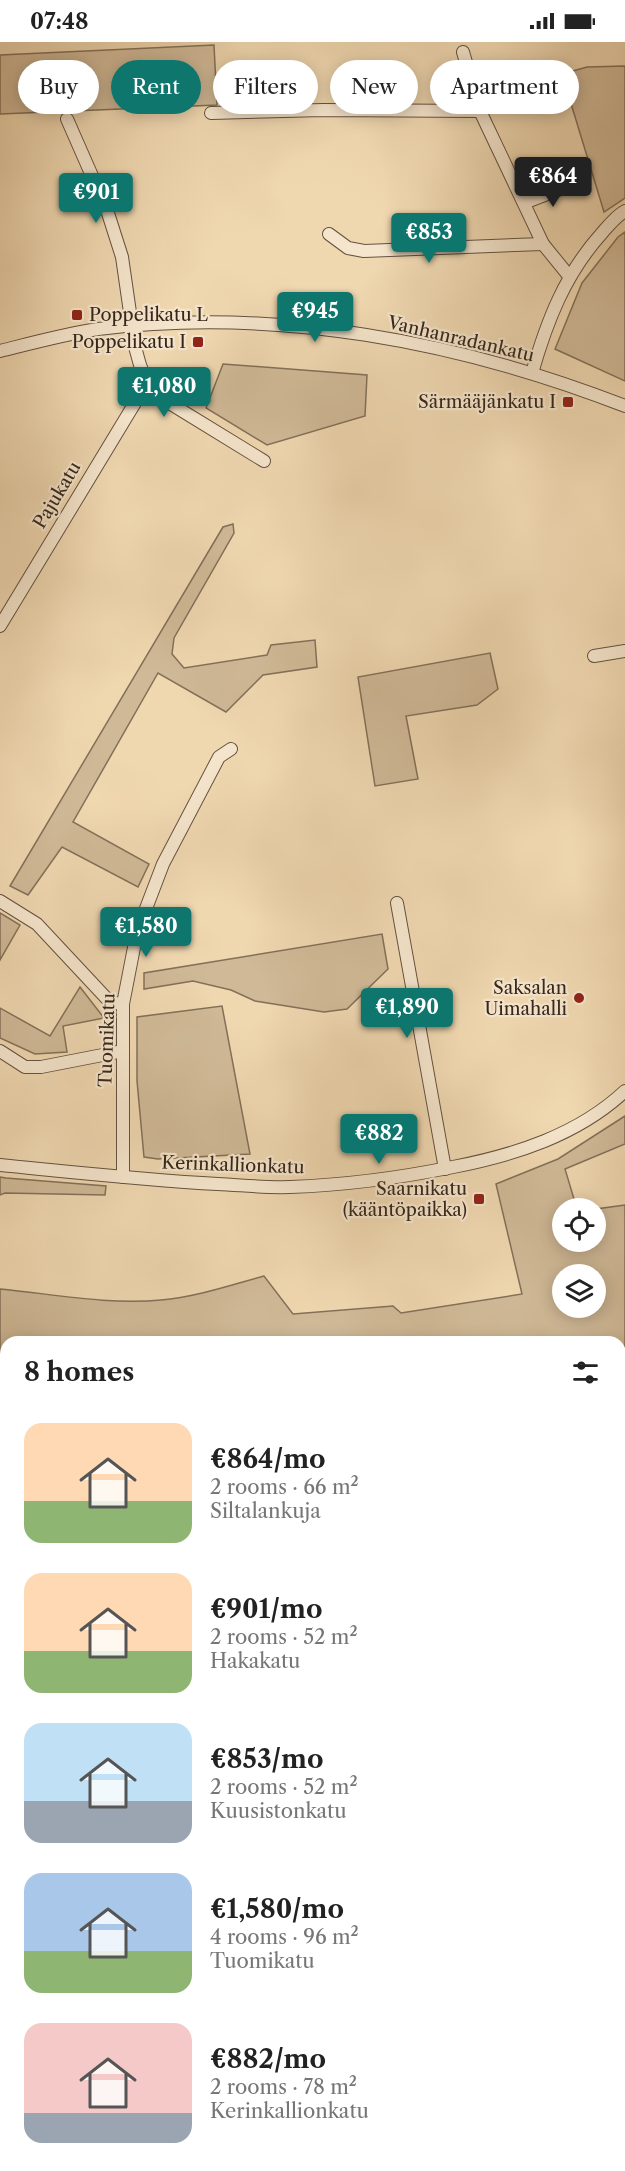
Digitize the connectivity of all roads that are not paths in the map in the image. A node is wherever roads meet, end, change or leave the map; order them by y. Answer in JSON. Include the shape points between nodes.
{"nodes":[{"id":1,"x":463,"y":52,"type":"dead end"},
{"id":2,"x":465,"y":60,"type":"edge"},
{"id":3,"x":430,"y":111,"type":"edge"},
{"id":4,"x":211,"y":113,"type":"dead end"},
{"id":5,"x":481,"y":114,"type":"edge"},
{"id":6,"x":67,"y":119,"type":"dead end"},
{"id":7,"x":570,"y":185,"type":"dead end"},
{"id":8,"x":524,"y":203,"type":"junction"},
{"id":9,"x":625,"y":211,"type":"edge"},
{"id":10,"x":329,"y":234,"type":"dead end"},
{"id":11,"x":543,"y":244,"type":"junction"},
{"id":12,"x":569,"y":276,"type":"junction"},
{"id":13,"x":133,"y":326,"type":"junction"},
{"id":14,"x":0,"y":351,"type":"edge"},
{"id":15,"x":532,"y":373,"type":"junction"},
{"id":16,"x":147,"y":383,"type":"junction"},
{"id":17,"x":625,"y":406,"type":"edge"},
{"id":18,"x":264,"y":461,"type":"dead end"},
{"id":19,"x":0,"y":626,"type":"edge"},
{"id":20,"x":625,"y":651,"type":"edge"},
{"id":21,"x":594,"y":656,"type":"dead end"},
{"id":22,"x":231,"y":749,"type":"dead end"},
{"id":23,"x":0,"y":901,"type":"edge"},
{"id":24,"x":398,"y":903,"type":"dead end"},
{"id":25,"x":123,"y":1004,"type":"junction"},
{"id":26,"x":0,"y":1051,"type":"edge"},
{"id":27,"x":123,"y":1051,"type":"junction"},
{"id":28,"x":625,"y":1091,"type":"edge"},
{"id":29,"x":0,"y":1165,"type":"edge"},
{"id":30,"x":444,"y":1169,"type":"junction"},
{"id":31,"x":123,"y":1178,"type":"junction"}],
"edges":[{"from":1,"to":2,"type":"street"},
{"from":3,"to":4,"type":"street"},
{"from":5,"to":8,"type":"street"},
{"from":6,"to":13,"type":"street","via":[[110,219],[122,257]]},
{"from":7,"to":8,"type":"street"},
{"from":8,"to":11,"type":"street"},
{"from":9,"to":12,"type":"street","via":[[593,243]]},
{"from":10,"to":11,"type":"street","via":[[348,248],[364,251]]},
{"from":11,"to":12,"type":"street"},
{"from":12,"to":15,"type":"street"},
{"from":13,"to":14,"type":"street","name":"Vanhanradankatu"},
{"from":13,"to":15,"type":"street","name":"Vanhanradankatu","via":[[198,321],[342,330]]},
{"from":13,"to":16,"type":"street"},
{"from":15,"to":17,"type":"street","name":"Vanhanradankatu"},
{"from":16,"to":18,"type":"street","via":[[171,404]]},
{"from":16,"to":19,"type":"street","name":"Pajukatu"},
{"from":20,"to":21,"type":"street"},
{"from":22,"to":25,"type":"street","name":"Tuomikatu","via":[[219,757],[163,864],[137,932]]},
{"from":23,"to":25,"type":"street","via":[[37,924],[108,999]]},
{"from":24,"to":30,"type":"street"},
{"from":25,"to":27,"type":"street","name":"Tuomikatu"},
{"from":26,"to":27,"type":"street","via":[[25,1067]]},
{"from":27,"to":31,"type":"street","name":"Tuomikatu"},
{"from":28,"to":30,"type":"street","name":"Kerinkallionkatu","via":[[609,1106],[529,1148]]},
{"from":29,"to":31,"type":"street","name":"Kerinkallionkatu"},
{"from":30,"to":31,"type":"street","name":"Kerinkallionkatu","via":[[402,1178],[289,1187]]}]}
